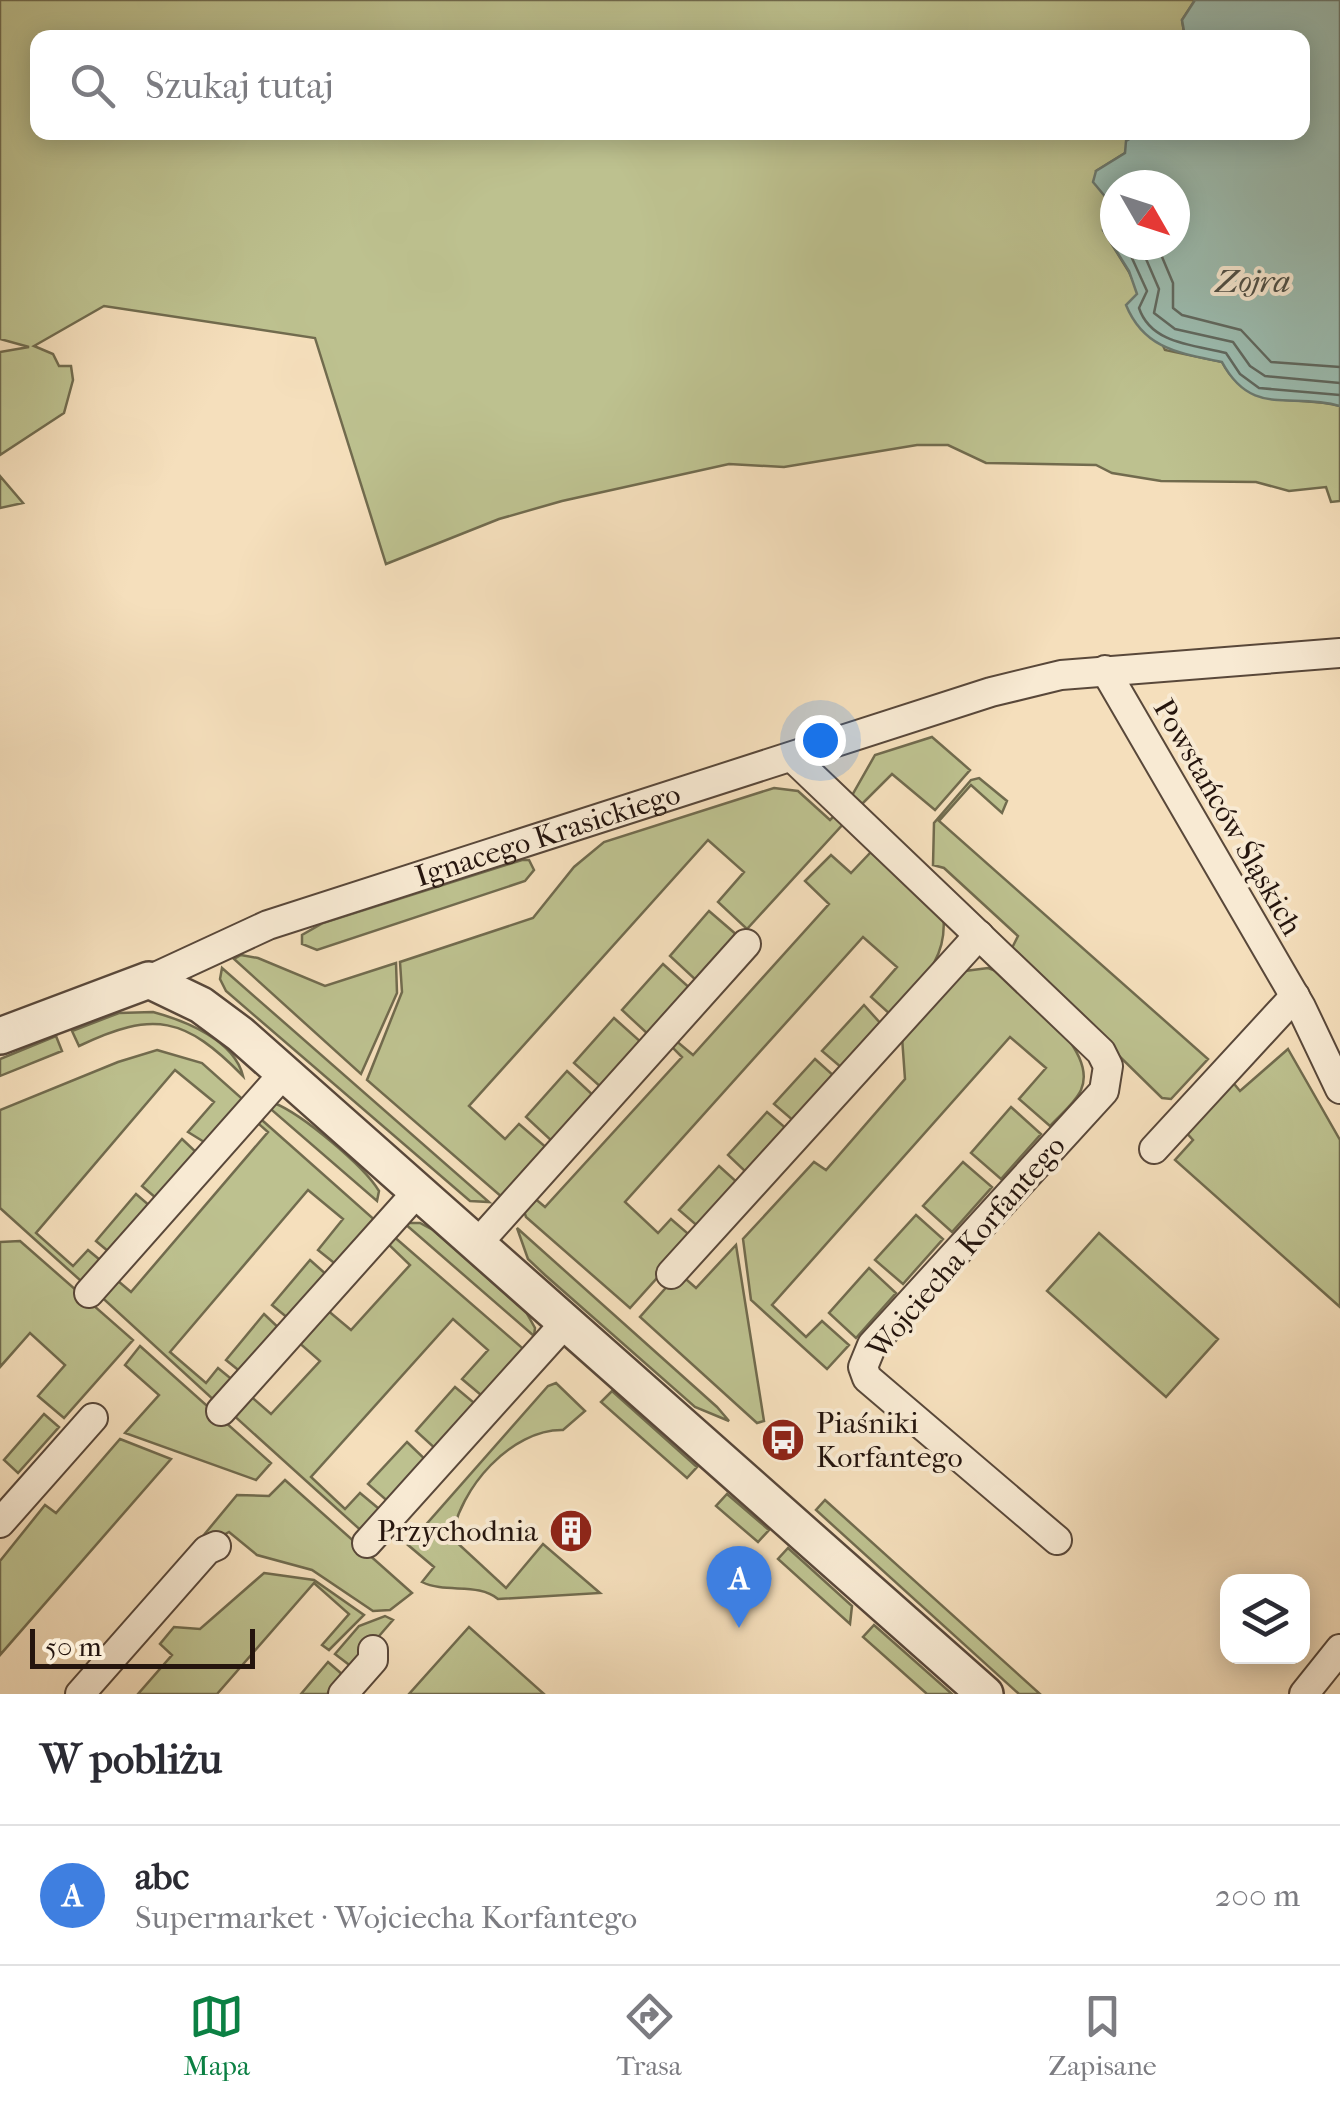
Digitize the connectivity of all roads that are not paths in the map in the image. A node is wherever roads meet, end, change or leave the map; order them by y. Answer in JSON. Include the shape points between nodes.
{"nodes":[{"id":1,"x":1340,"y":653,"type":"edge"},
{"id":2,"x":1105,"y":670,"type":"junction"},
{"id":3,"x":792,"y":757,"type":"junction"},
{"id":4,"x":979,"y":935,"type":"junction"},
{"id":5,"x":746,"y":944,"type":"dead end"},
{"id":6,"x":148,"y":980,"type":"junction"},
{"id":7,"x":1295,"y":996,"type":"junction"},
{"id":8,"x":0,"y":1036,"type":"edge"},
{"id":9,"x":284,"y":1073,"type":"junction"},
{"id":10,"x":1340,"y":1089,"type":"edge"},
{"id":11,"x":1154,"y":1149,"type":"dead end"},
{"id":12,"x":418,"y":1191,"type":"junction"},
{"id":13,"x":478,"y":1244,"type":"junction"},
{"id":14,"x":671,"y":1274,"type":"dead end"},
{"id":15,"x":90,"y":1293,"type":"dead end"},
{"id":16,"x":566,"y":1322,"type":"junction"},
{"id":17,"x":220,"y":1411,"type":"dead end"},
{"id":18,"x":93,"y":1418,"type":"dead end"},
{"id":19,"x":0,"y":1523,"type":"edge"},
{"id":20,"x":1056,"y":1540,"type":"dead end"},
{"id":21,"x":367,"y":1543,"type":"dead end"},
{"id":22,"x":216,"y":1546,"type":"dead end"},
{"id":23,"x":373,"y":1650,"type":"dead end"},
{"id":24,"x":1340,"y":1650,"type":"edge"},
{"id":25,"x":80,"y":1694,"type":"edge"},
{"id":26,"x":343,"y":1694,"type":"edge"},
{"id":27,"x":985,"y":1694,"type":"edge"},
{"id":28,"x":1304,"y":1694,"type":"edge"}],
"edges":[{"from":1,"to":2,"type":"street","name":"Ignacego Krasickiego"},
{"from":2,"to":3,"type":"street","name":"Ignacego Krasickiego","via":[[991,692]]},
{"from":2,"to":7,"type":"street","name":"Powstańców Śląskich"},
{"from":3,"to":4,"type":"street","name":"Wojciecha Korfantego"},
{"from":3,"to":6,"type":"street","name":"Ignacego Krasickiego","via":[[268,926]]},
{"from":4,"to":14,"type":"street"},
{"from":4,"to":20,"type":"street","name":"Wojciecha Korfantego","via":[[1101,1052],[1109,1081],[872,1345],[863,1367],[867,1378]]},
{"from":5,"to":13,"type":"street"},
{"from":6,"to":8,"type":"street","name":"Ignacego Krasickiego"},
{"from":6,"to":9,"type":"street","via":[[201,1005]]},
{"from":7,"to":10,"type":"street","name":"Powstańców Śląskich"},
{"from":7,"to":11,"type":"street"},
{"from":9,"to":12,"type":"street"},
{"from":9,"to":15,"type":"street"},
{"from":12,"to":13,"type":"street"},
{"from":12,"to":17,"type":"street"},
{"from":13,"to":16,"type":"street"},
{"from":16,"to":21,"type":"street"},
{"from":16,"to":27,"type":"street"},
{"from":18,"to":19,"type":"street"},
{"from":22,"to":25,"type":"street"},
{"from":23,"to":26,"type":"street","via":[[373,1660]]},
{"from":24,"to":28,"type":"street"}]}
